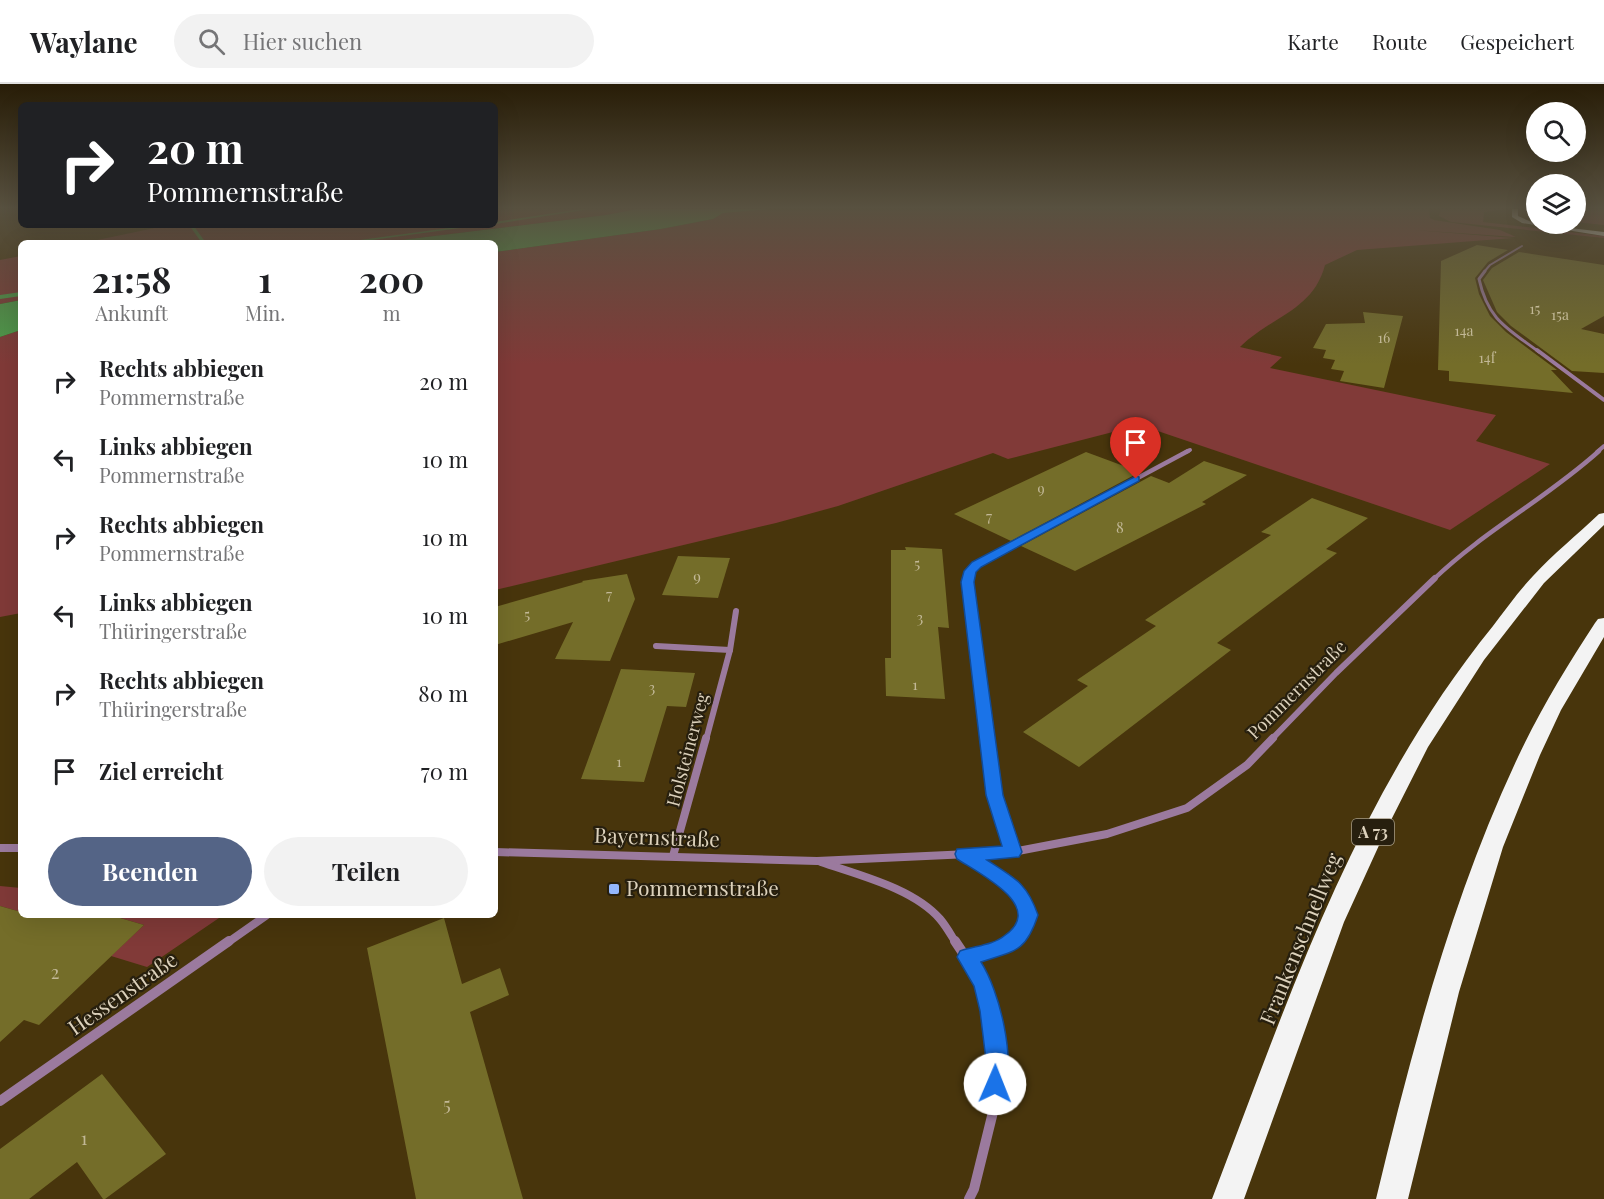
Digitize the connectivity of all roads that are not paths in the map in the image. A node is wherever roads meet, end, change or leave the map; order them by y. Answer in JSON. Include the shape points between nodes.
{"nodes":[{"id":1,"x":1499,"y":261,"type":"edge"},
{"id":2,"x":1604,"y":399,"type":"edge"},
{"id":3,"x":1604,"y":446,"type":"edge"},
{"id":4,"x":1190,"y":450,"type":"dead end"},
{"id":5,"x":1604,"y":517,"type":"edge"},
{"id":6,"x":736,"y":611,"type":"dead end"},
{"id":7,"x":1604,"y":623,"type":"edge"},
{"id":8,"x":656,"y":646,"type":"dead end"},
{"id":9,"x":730,"y":650,"type":"junction"},
{"id":10,"x":0,"y":848,"type":"edge"},
{"id":11,"x":18,"y":848,"type":"edge"},
{"id":12,"x":498,"y":852,"type":"edge"},
{"id":13,"x":1013,"y":852,"type":"junction"},
{"id":14,"x":964,"y":854,"type":"junction"},
{"id":15,"x":673,"y":856,"type":"junction"},
{"id":16,"x":817,"y":861,"type":"junction"},
{"id":17,"x":263,"y":918,"type":"edge"},
{"id":18,"x":967,"y":957,"type":"junction"},
{"id":19,"x":0,"y":1101,"type":"edge"},
{"id":20,"x":969,"y":1199,"type":"edge"},
{"id":21,"x":1228,"y":1199,"type":"edge"},
{"id":22,"x":1392,"y":1199,"type":"edge"}],
"edges":[{"from":1,"to":2,"type":"street","via":[[1479,279],[1488,309],[1513,334]]},
{"from":3,"to":13,"type":"street","name":"Pommernstraße","via":[[1577,471],[1460,554],[1247,765],[1187,808],[1107,834]]},
{"from":4,"to":13,"type":"street","via":[[970,571],[968,582],[994,795]]},
{"from":5,"to":21,"type":"highway","name":"Frankenschnellweg","number":"A 73","via":[[1539,580],[1477,657],[1418,746],[1331,922]]},
{"from":6,"to":9,"type":"street","name":"Holsteinerweg"},
{"from":7,"to":22,"type":"highway","via":[[1550,711],[1522,768],[1478,879],[1414,1104]]},
{"from":8,"to":9,"type":"street"},
{"from":9,"to":15,"type":"street","name":"Holsteinerweg"},
{"from":10,"to":11,"type":"street"},
{"from":12,"to":15,"type":"street","name":"Bayernstraße"},
{"from":13,"to":14,"type":"street","name":"Pommernstraße"},
{"from":14,"to":16,"type":"street","name":"Pommernstraße"},
{"from":14,"to":18,"type":"street","via":[[1010,884],[1023,898],[1029,915],[1022,933],[1009,945]]},
{"from":15,"to":16,"type":"street","name":"Bayernstraße"},
{"from":16,"to":18,"type":"street","via":[[888,885],[917,902],[939,918]]},
{"from":17,"to":19,"type":"street","name":"Hessenstraße"},
{"from":18,"to":20,"type":"street","via":[[986,992],[997,1060],[994,1108]]}]}
